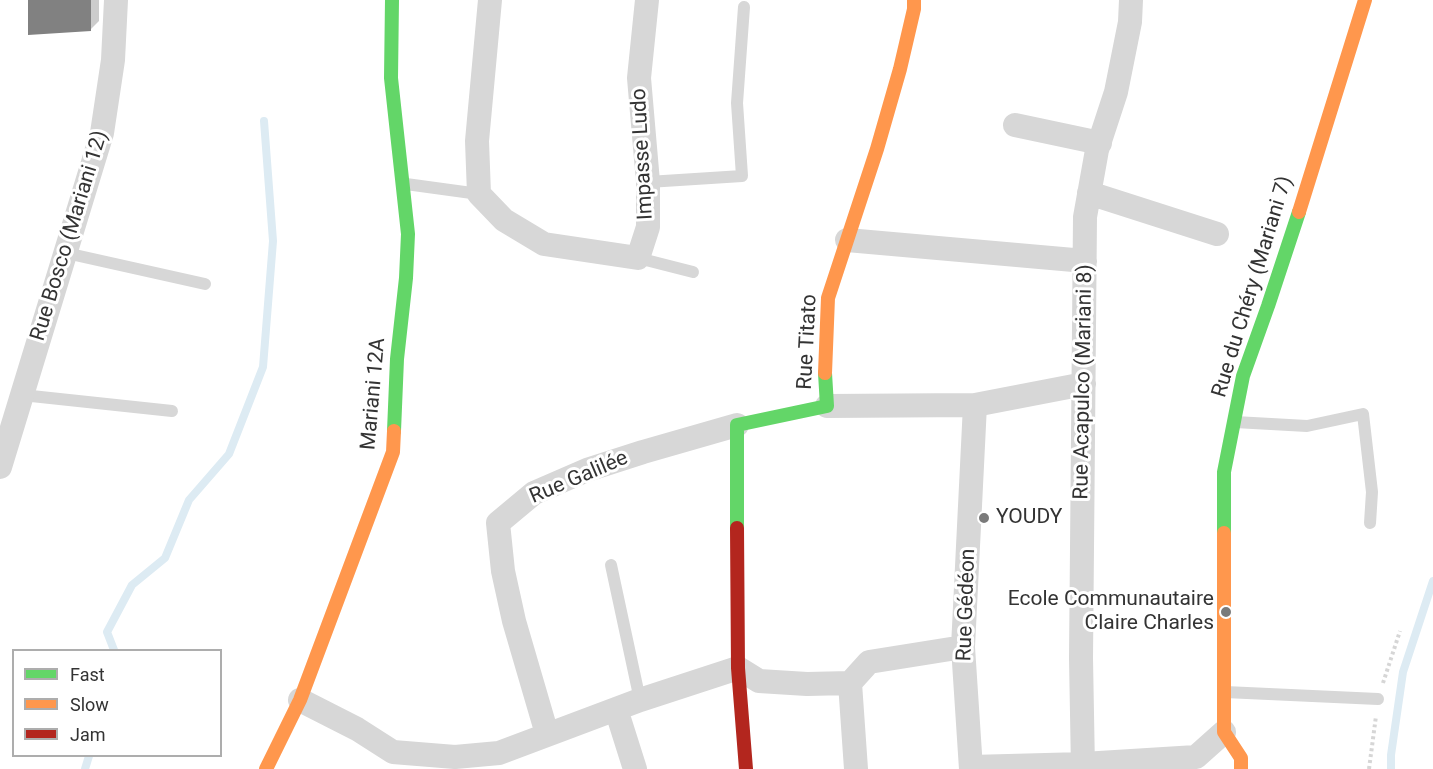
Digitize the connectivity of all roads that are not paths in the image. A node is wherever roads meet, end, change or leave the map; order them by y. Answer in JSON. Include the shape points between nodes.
{"nodes":[{"id":1,"x":116,"y":0,"type":"edge"},
{"id":2,"x":392,"y":0,"type":"edge"},
{"id":3,"x":490,"y":0,"type":"edge"},
{"id":4,"x":647,"y":0,"type":"edge"},
{"id":5,"x":914,"y":0,"type":"edge"},
{"id":6,"x":1131,"y":0,"type":"edge"},
{"id":7,"x":1365,"y":0,"type":"edge"},
{"id":8,"x":744,"y":7,"type":"dead end"},
{"id":9,"x":1015,"y":125,"type":"dead end"},
{"id":10,"x":1100,"y":143,"type":"junction"},
{"id":11,"x":648,"y":182,"type":"junction"},
{"id":12,"x":403,"y":184,"type":"junction"},
{"id":13,"x":1089,"y":193,"type":"junction"},
{"id":14,"x":479,"y":194,"type":"junction"},
{"id":15,"x":1217,"y":234,"type":"dead end"},
{"id":16,"x":847,"y":240,"type":"junction"},
{"id":17,"x":66,"y":253,"type":"junction"},
{"id":18,"x":638,"y":258,"type":"junction"},
{"id":19,"x":1085,"y":261,"type":"junction"},
{"id":20,"x":693,"y":272,"type":"dead end"},
{"id":21,"x":205,"y":284,"type":"dead end"},
{"id":22,"x":1084,"y":384,"type":"junction"},
{"id":23,"x":22,"y":395,"type":"junction"},
{"id":24,"x":975,"y":405,"type":"junction"},
{"id":25,"x":827,"y":406,"type":"junction"},
{"id":26,"x":172,"y":411,"type":"dead end"},
{"id":27,"x":1234,"y":422,"type":"junction"},
{"id":28,"x":737,"y":425,"type":"junction"},
{"id":29,"x":0,"y":468,"type":"edge"},
{"id":30,"x":1370,"y":523,"type":"dead end"},
{"id":31,"x":610,"y":565,"type":"dead end"},
{"id":32,"x":963,"y":647,"type":"junction"},
{"id":33,"x":738,"y":668,"type":"junction"},
{"id":34,"x":850,"y":683,"type":"junction"},
{"id":35,"x":1224,"y":692,"type":"junction"},
{"id":36,"x":1378,"y":699,"type":"dead end"},
{"id":37,"x":300,"y":700,"type":"junction"},
{"id":38,"x":640,"y":700,"type":"junction"},
{"id":39,"x":616,"y":709,"type":"junction"},
{"id":40,"x":1224,"y":732,"type":"junction"},
{"id":41,"x":547,"y":734,"type":"junction"},
{"id":42,"x":1083,"y":766,"type":"edge"},
{"id":43,"x":971,"y":768,"type":"edge"},
{"id":44,"x":266,"y":769,"type":"edge"},
{"id":45,"x":635,"y":769,"type":"edge"},
{"id":46,"x":746,"y":769,"type":"edge"},
{"id":47,"x":856,"y":769,"type":"edge"},
{"id":48,"x":1241,"y":769,"type":"edge"}],
"edges":[{"from":1,"to":17,"type":"street","name":"Rue Bosco (Mariani 12)","via":[[113,60],[102,134]]},
{"from":2,"to":12,"type":"street","name":"Mariani 12A","via":[[391,78]]},
{"from":3,"to":14,"type":"street","via":[[477,141]]},
{"from":4,"to":11,"type":"street","name":"Impasse Ludo","via":[[639,78]]},
{"from":5,"to":16,"type":"street","name":"Rue Titato","via":[[900,69]]},
{"from":6,"to":10,"type":"street","name":"Rue Acapulco (Mariani 8)","via":[[1116,92]]},
{"from":7,"to":27,"type":"street","name":"Rue du Chéry (Mariani 7)","via":[[1243,376]]},
{"from":8,"to":11,"type":"lane","via":[[737,103],[742,176]]},
{"from":9,"to":10,"type":"street"},
{"from":10,"to":13,"type":"street","name":"Rue Acapulco (Mariani 8)"},
{"from":11,"to":18,"type":"street","name":"Impasse Ludo","via":[[648,227]]},
{"from":12,"to":14,"type":"lane"},
{"from":12,"to":37,"type":"street","name":"Mariani 12A","via":[[408,234],[393,452]]},
{"from":13,"to":15,"type":"street"},
{"from":13,"to":19,"type":"street","name":"Rue Acapulco (Mariani 8)"},
{"from":14,"to":18,"type":"street","via":[[504,220],[544,244]]},
{"from":16,"to":19,"type":"street"},
{"from":16,"to":25,"type":"street","name":"Rue Titato","via":[[828,298]]},
{"from":17,"to":21,"type":"lane"},
{"from":17,"to":23,"type":"street","name":"Rue Bosco (Mariani 12)"},
{"from":18,"to":20,"type":"lane"},
{"from":19,"to":22,"type":"street","name":"Rue Acapulco (Mariani 8)"},
{"from":22,"to":24,"type":"street"},
{"from":22,"to":42,"type":"street","name":"Rue Acapulco (Mariani 8)"},
{"from":23,"to":26,"type":"lane"},
{"from":23,"to":29,"type":"street","name":"Rue Bosco (Mariani 12)"},
{"from":24,"to":25,"type":"street"},
{"from":24,"to":32,"type":"street","name":"Rue Gédéon"},
{"from":25,"to":28,"type":"street","name":"Rue Titato"},
{"from":27,"to":30,"type":"lane","via":[[1307,426],[1363,414],[1372,492]]},
{"from":27,"to":35,"type":"street","name":"Rue du Chéry (Mariani 7)","via":[[1224,472]]},
{"from":28,"to":33,"type":"street"},
{"from":28,"to":41,"type":"street","name":"Rue Galilée","via":[[587,470],[534,493],[498,523],[514,621]]},
{"from":31,"to":38,"type":"lane"},
{"from":32,"to":34,"type":"street","via":[[869,662]]},
{"from":32,"to":43,"type":"street","name":"Rue Gédéon"},
{"from":33,"to":34,"type":"street","via":[[759,681]]},
{"from":33,"to":38,"type":"street"},
{"from":33,"to":46,"type":"street"},
{"from":34,"to":47,"type":"street"},
{"from":35,"to":36,"type":"lane"},
{"from":35,"to":40,"type":"street","name":"Rue du Chéry (Mariani 7)"},
{"from":37,"to":41,"type":"street","via":[[393,752],[455,757],[499,753]]},
{"from":37,"to":44,"type":"street","name":"Mariani 12A"},
{"from":38,"to":39,"type":"street"},
{"from":39,"to":41,"type":"street"},
{"from":39,"to":45,"type":"street"},
{"from":40,"to":42,"type":"street","via":[[1196,757]]},
{"from":40,"to":48,"type":"street","via":[[1240,758]]},
{"from":42,"to":43,"type":"street"}]}
